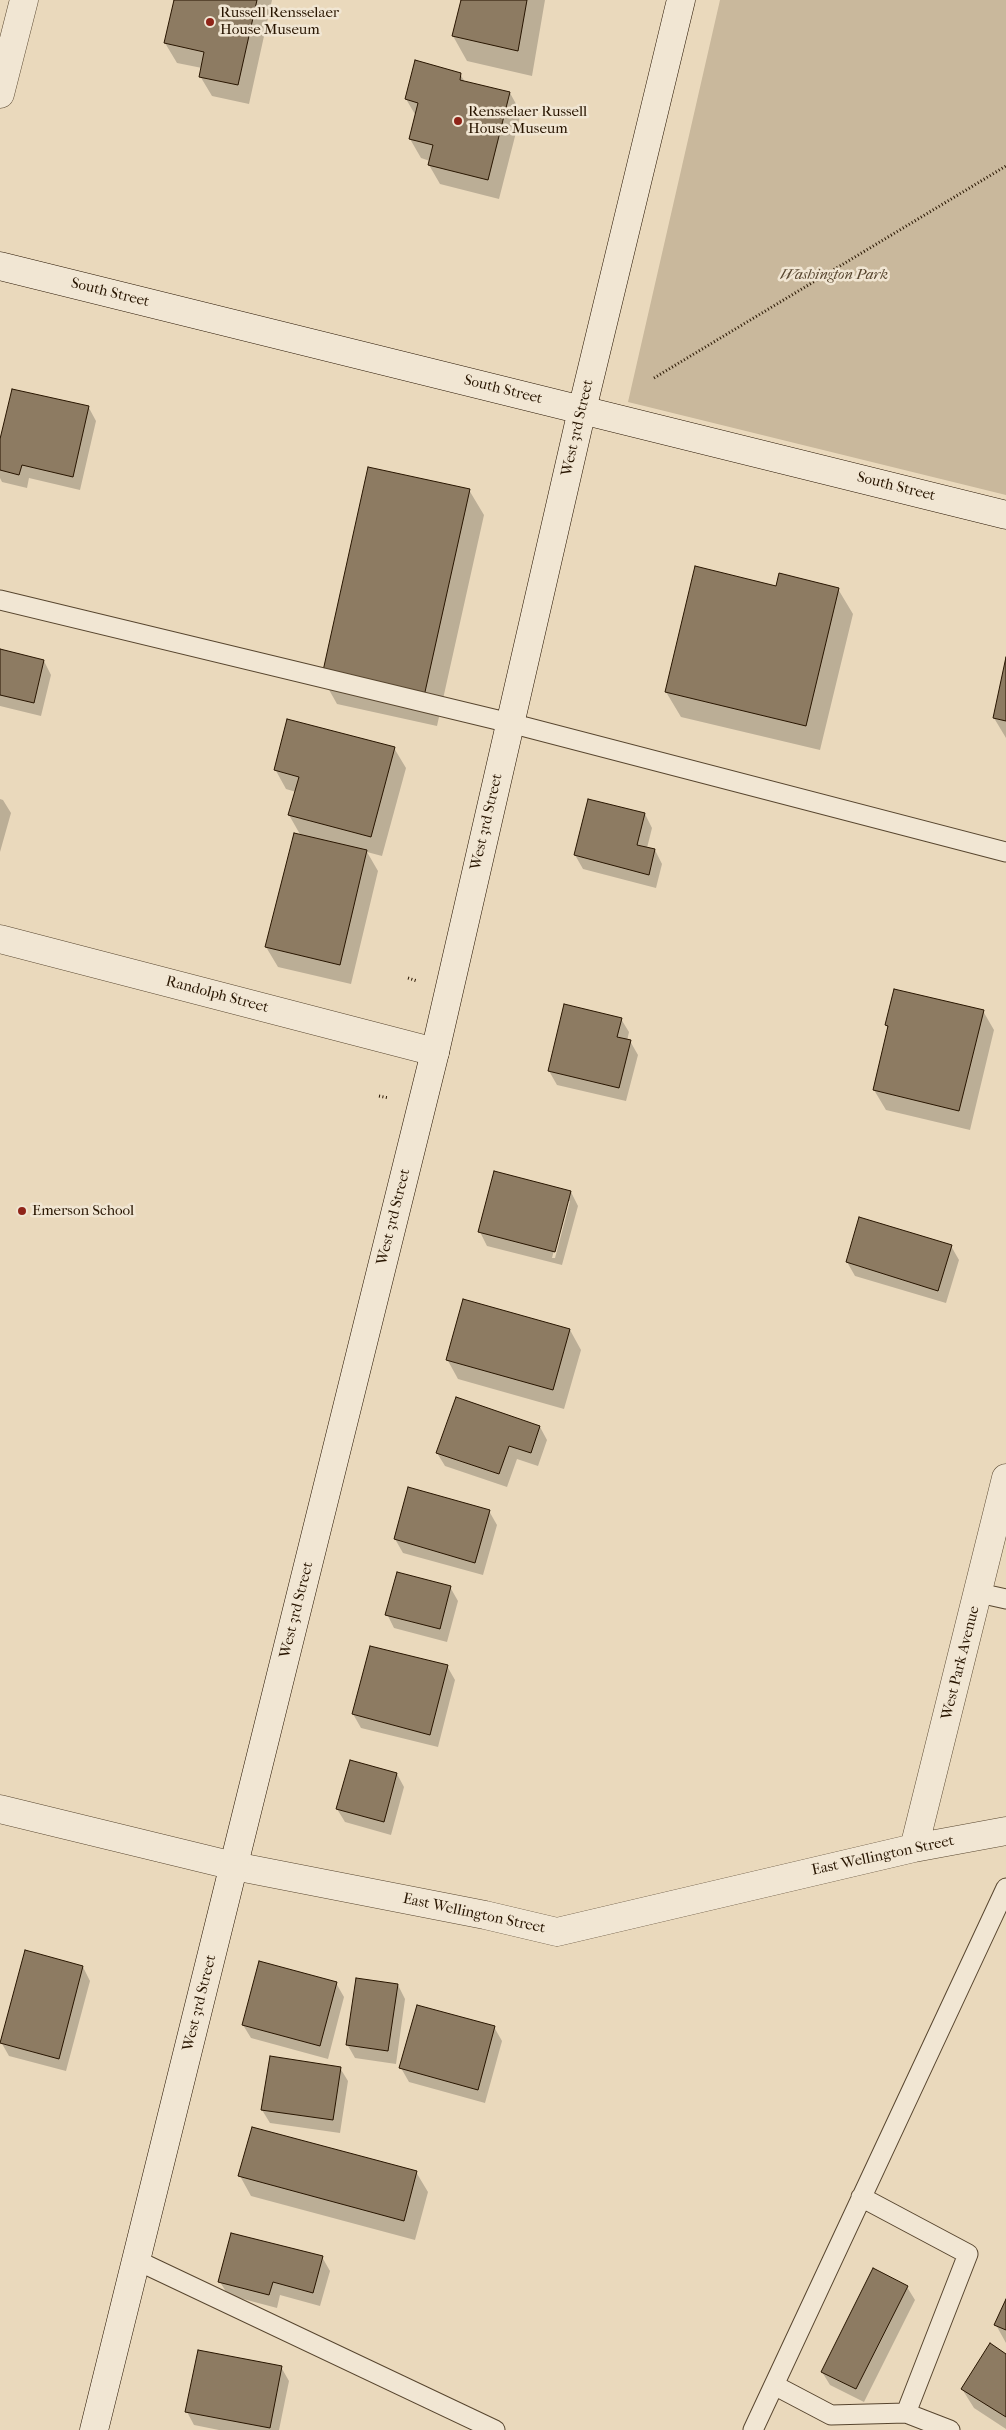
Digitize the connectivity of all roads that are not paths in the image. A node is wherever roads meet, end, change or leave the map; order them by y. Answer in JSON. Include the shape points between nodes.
{"nodes":[{"id":1,"x":24,"y":0,"type":"edge"},
{"id":2,"x":681,"y":0,"type":"edge"},
{"id":3,"x":0,"y":94,"type":"edge"},
{"id":4,"x":0,"y":266,"type":"edge"},
{"id":5,"x":582,"y":410,"type":"junction"},
{"id":6,"x":1006,"y":515,"type":"edge"},
{"id":7,"x":0,"y":600,"type":"edge"},
{"id":8,"x":510,"y":723,"type":"junction"},
{"id":9,"x":1006,"y":852,"type":"edge"},
{"id":10,"x":0,"y":939,"type":"edge"},
{"id":11,"x":435,"y":1052,"type":"junction"},
{"id":12,"x":1006,"y":1478,"type":"edge"},
{"id":13,"x":979,"y":1593,"type":"junction"},
{"id":14,"x":1006,"y":1598,"type":"edge"},
{"id":15,"x":0,"y":1809,"type":"edge"},
{"id":16,"x":1006,"y":1831,"type":"edge"},
{"id":17,"x":914,"y":1848,"type":"junction"},
{"id":18,"x":234,"y":1866,"type":"junction"},
{"id":19,"x":1006,"y":1888,"type":"edge"},
{"id":20,"x":861,"y":2197,"type":"junction"},
{"id":21,"x":136,"y":2260,"type":"junction"},
{"id":22,"x":774,"y":2385,"type":"junction"},
{"id":23,"x":906,"y":2413,"type":"junction"},
{"id":24,"x":94,"y":2430,"type":"edge"},
{"id":25,"x":494,"y":2430,"type":"edge"},
{"id":26,"x":753,"y":2430,"type":"edge"},
{"id":27,"x":950,"y":2430,"type":"edge"}],
"edges":[{"from":1,"to":3,"type":"street"},
{"from":2,"to":5,"type":"street","name":"West 3rd Street"},
{"from":4,"to":5,"type":"street","name":"South Street"},
{"from":5,"to":6,"type":"street","name":"South Street"},
{"from":5,"to":8,"type":"street","name":"West 3rd Street"},
{"from":7,"to":8,"type":"lane"},
{"from":8,"to":9,"type":"lane"},
{"from":8,"to":11,"type":"street","name":"West 3rd Street"},
{"from":10,"to":11,"type":"street","name":"Randolph Street"},
{"from":11,"to":18,"type":"street","name":"West 3rd Street"},
{"from":12,"to":13,"type":"street","name":"West Park Avenue"},
{"from":13,"to":14,"type":"lane"},
{"from":13,"to":17,"type":"street","name":"West Park Avenue"},
{"from":15,"to":18,"type":"street","name":"East Wellington Street"},
{"from":16,"to":17,"type":"street","name":"East Wellington Street"},
{"from":17,"to":18,"type":"street","name":"East Wellington Street","via":[[557,1932]]},
{"from":18,"to":21,"type":"street","name":"West 3rd Street"},
{"from":19,"to":20,"type":"lane"},
{"from":20,"to":22,"type":"lane"},
{"from":20,"to":23,"type":"lane","via":[[968,2254]]},
{"from":21,"to":24,"type":"street","name":"West 3rd Street"},
{"from":21,"to":25,"type":"lane"},
{"from":22,"to":23,"type":"lane","via":[[831,2415]]},
{"from":22,"to":26,"type":"lane"},
{"from":23,"to":27,"type":"lane"}]}
